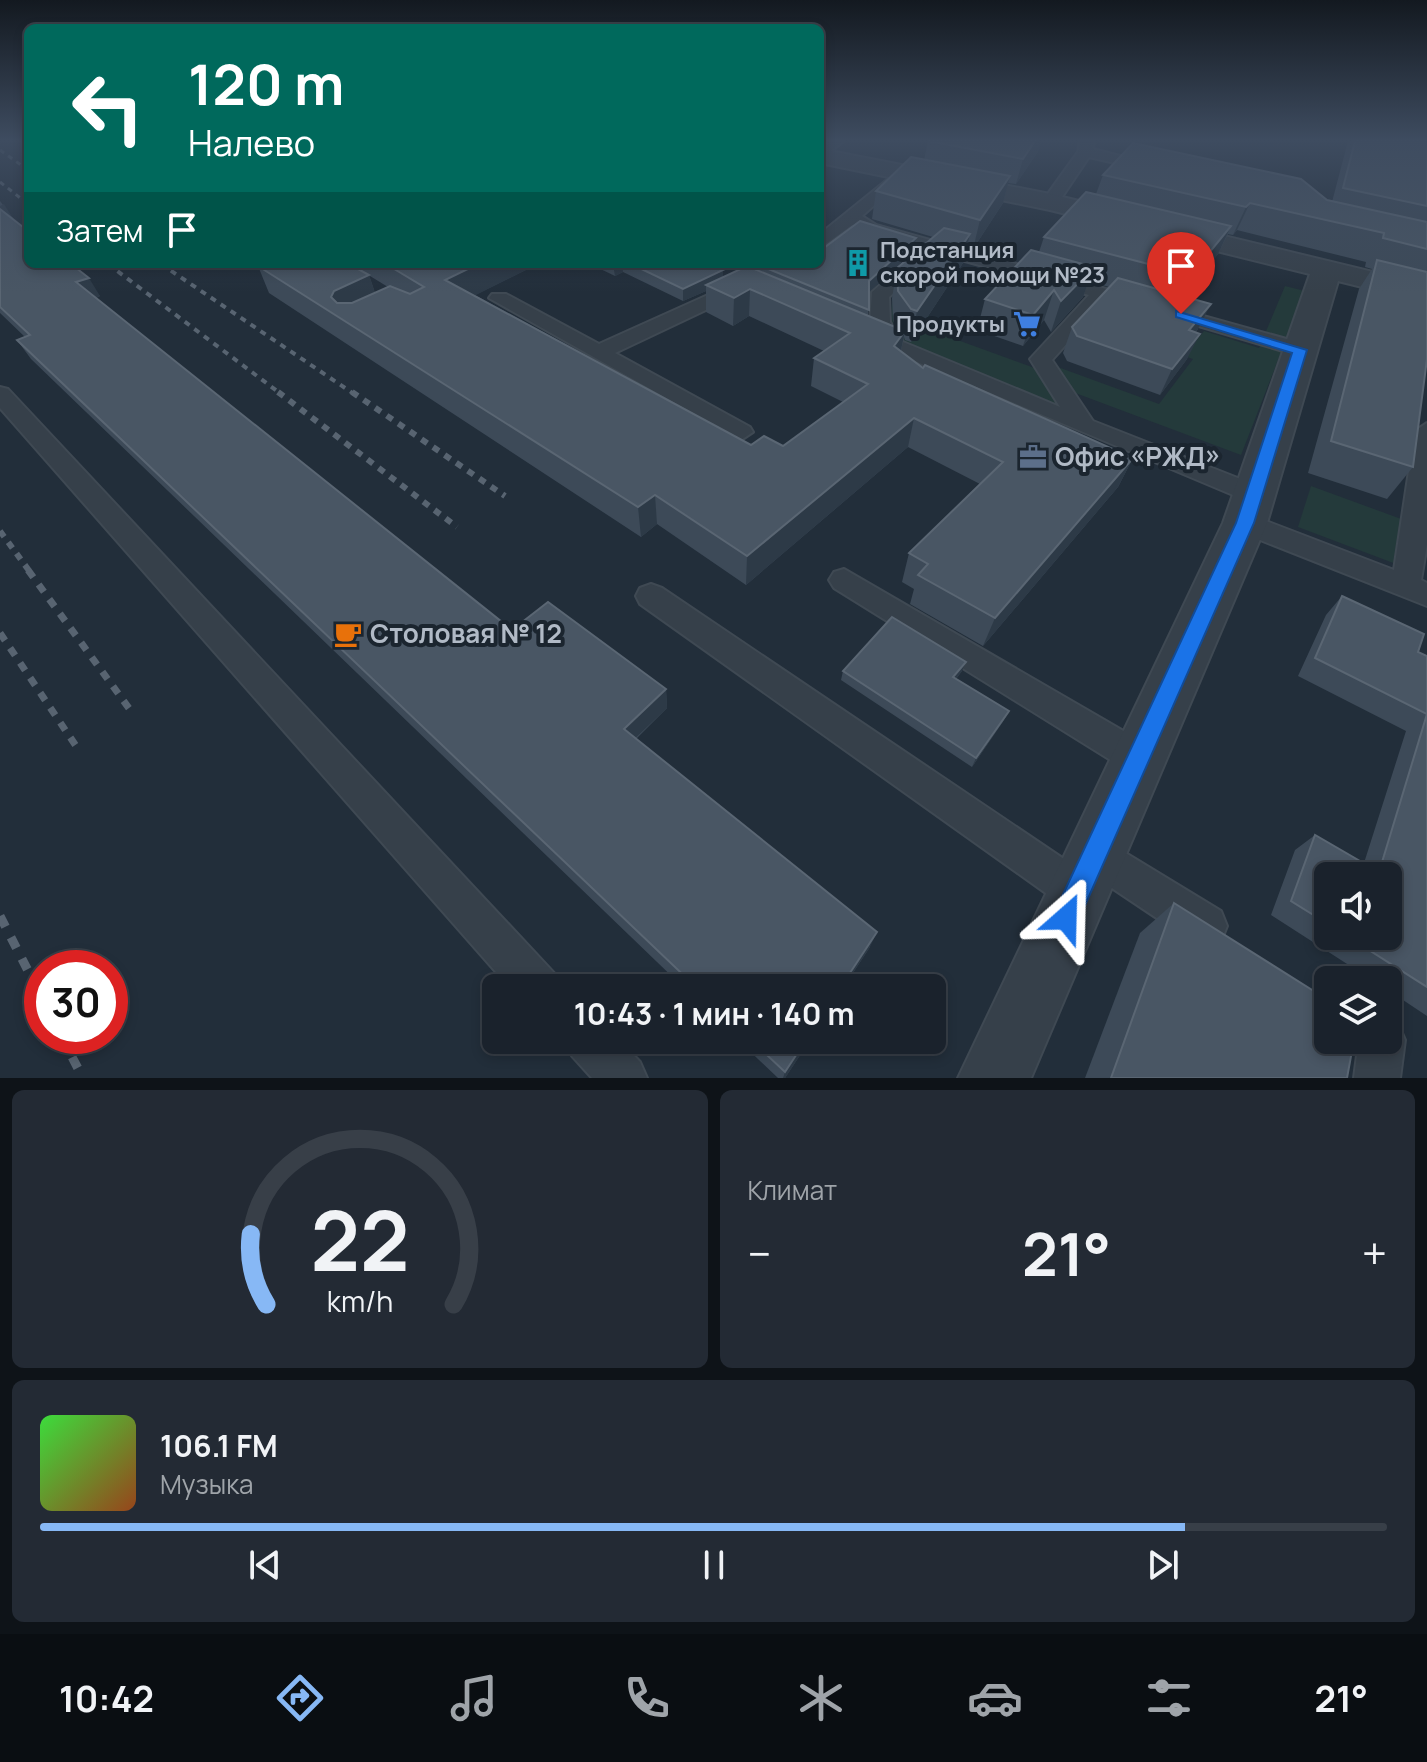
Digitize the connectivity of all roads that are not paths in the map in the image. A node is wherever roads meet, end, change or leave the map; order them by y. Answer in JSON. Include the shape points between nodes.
{"nodes":[{"id":1,"x":882,"y":191,"type":"edge"},
{"id":2,"x":1000,"y":191,"type":"edge"},
{"id":3,"x":1057,"y":191,"type":"edge"},
{"id":4,"x":1050,"y":202,"type":"junction"},
{"id":5,"x":853,"y":218,"type":"junction"},
{"id":6,"x":824,"y":240,"type":"edge"},
{"id":7,"x":934,"y":246,"type":"junction"},
{"id":8,"x":1327,"y":268,"type":"junction"},
{"id":9,"x":724,"y":273,"type":"edge"},
{"id":10,"x":1102,"y":293,"type":"junction"},
{"id":11,"x":1427,"y":294,"type":"edge"},
{"id":12,"x":499,"y":298,"type":"dead end"},
{"id":13,"x":842,"y":323,"type":"edge"},
{"id":14,"x":896,"y":347,"type":"junction"},
{"id":15,"x":1300,"y":350,"type":"junction"},
{"id":16,"x":598,"y":353,"type":"junction"},
{"id":17,"x":0,"y":394,"type":"edge"},
{"id":18,"x":1084,"y":426,"type":"junction"},
{"id":19,"x":1427,"y":431,"type":"edge"},
{"id":20,"x":741,"y":432,"type":"dead end"},
{"id":21,"x":1250,"y":508,"type":"junction"},
{"id":22,"x":844,"y":580,"type":"dead end"},
{"id":23,"x":1416,"y":590,"type":"edge"},
{"id":24,"x":651,"y":596,"type":"dead end"},
{"id":25,"x":1138,"y":758,"type":"junction"},
{"id":26,"x":1087,"y":873,"type":"junction"},
{"id":27,"x":1237,"y":946,"type":"edge"},
{"id":28,"x":526,"y":974,"type":"edge"},
{"id":29,"x":601,"y":1054,"type":"edge"},
{"id":30,"x":1380,"y":1054,"type":"edge"},
{"id":31,"x":624,"y":1078,"type":"edge"},
{"id":32,"x":994,"y":1078,"type":"edge"},
{"id":33,"x":1377,"y":1078,"type":"edge"}],
"edges":[{"from":1,"to":5,"type":"lane"},
{"from":2,"to":4,"type":"street"},
{"from":3,"to":4,"type":"lane"},
{"from":4,"to":8,"type":"street"},
{"from":5,"to":6,"type":"lane"},
{"from":5,"to":7,"type":"lane","via":[[870,229]]},
{"from":7,"to":10,"type":"lane"},
{"from":7,"to":14,"type":"lane","via":[[879,296],[880,322]]},
{"from":8,"to":11,"type":"street"},
{"from":8,"to":15,"type":"street"},
{"from":9,"to":16,"type":"lane","via":[[754,285]]},
{"from":10,"to":15,"type":"lane"},
{"from":10,"to":18,"type":"lane","via":[[1041,359]]},
{"from":12,"to":16,"type":"lane"},
{"from":13,"to":14,"type":"lane"},
{"from":14,"to":18,"type":"lane"},
{"from":15,"to":21,"type":"street"},
{"from":16,"to":20,"type":"lane"},
{"from":17,"to":28,"type":"lane"},
{"from":18,"to":21,"type":"lane"},
{"from":19,"to":23,"type":"lane"},
{"from":21,"to":23,"type":"lane"},
{"from":21,"to":25,"type":"street"},
{"from":22,"to":25,"type":"lane"},
{"from":24,"to":26,"type":"lane"},
{"from":25,"to":26,"type":"street"},
{"from":26,"to":27,"type":"lane"},
{"from":26,"to":32,"type":"street"},
{"from":29,"to":31,"type":"lane"},
{"from":30,"to":33,"type":"lane"}]}
